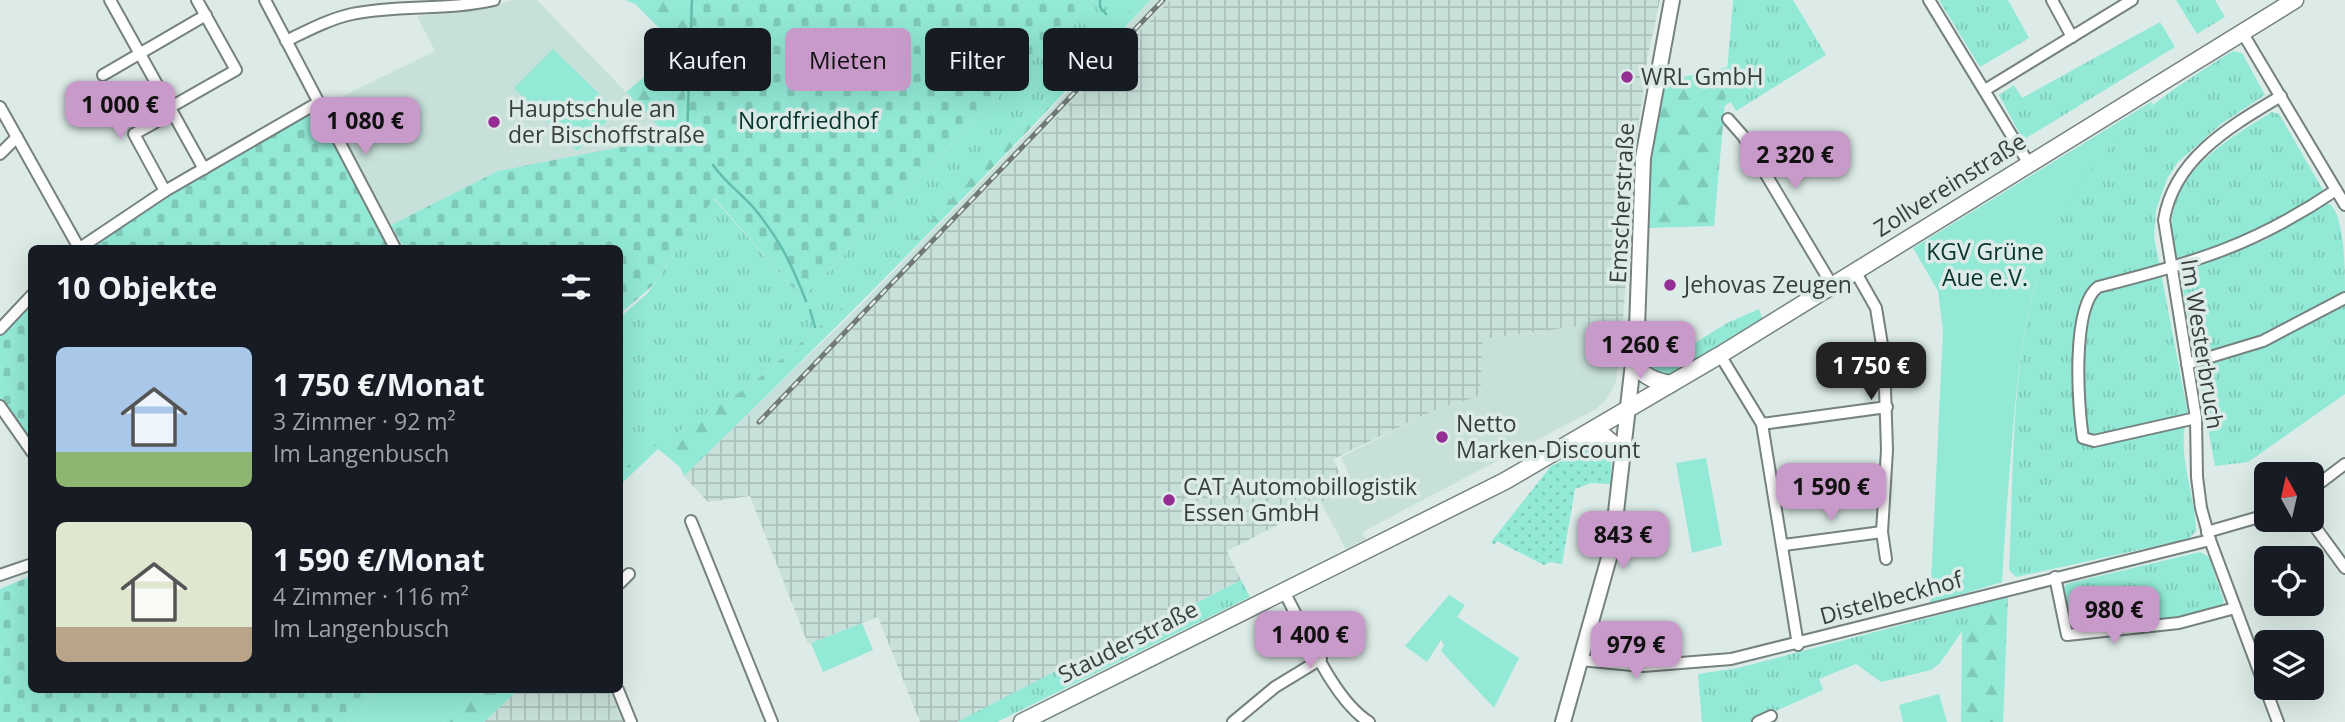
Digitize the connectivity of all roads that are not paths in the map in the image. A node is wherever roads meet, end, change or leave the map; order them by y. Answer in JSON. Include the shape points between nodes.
{"nodes":[{"id":1,"x":110,"y":0,"type":"edge"},
{"id":2,"x":197,"y":0,"type":"edge"},
{"id":3,"x":265,"y":0,"type":"edge"},
{"id":4,"x":494,"y":0,"type":"edge"},
{"id":5,"x":1672,"y":0,"type":"edge"},
{"id":6,"x":1929,"y":0,"type":"edge"},
{"id":7,"x":2052,"y":0,"type":"edge"},
{"id":8,"x":2133,"y":0,"type":"edge"},
{"id":9,"x":2295,"y":0,"type":"edge"},
{"id":10,"x":396,"y":5,"type":"edge"},
{"id":11,"x":206,"y":15,"type":"junction"},
{"id":12,"x":2242,"y":32,"type":"junction"},
{"id":13,"x":2072,"y":37,"type":"junction"},
{"id":14,"x":286,"y":41,"type":"junction"},
{"id":15,"x":139,"y":51,"type":"junction"},
{"id":16,"x":103,"y":75,"type":"dead end"},
{"id":17,"x":1985,"y":90,"type":"junction"},
{"id":18,"x":2281,"y":96,"type":"junction"},
{"id":19,"x":318,"y":102,"type":"junction"},
{"id":20,"x":0,"y":107,"type":"edge"},
{"id":21,"x":170,"y":110,"type":"junction"},
{"id":22,"x":1728,"y":119,"type":"dead end"},
{"id":23,"x":16,"y":137,"type":"junction"},
{"id":24,"x":0,"y":154,"type":"edge"},
{"id":25,"x":2029,"y":164,"type":"junction"},
{"id":26,"x":204,"y":169,"type":"junction"},
{"id":27,"x":2336,"y":190,"type":"junction"},
{"id":28,"x":165,"y":191,"type":"junction"},
{"id":29,"x":2345,"y":205,"type":"edge"},
{"id":30,"x":78,"y":245,"type":"edge"},
{"id":31,"x":84,"y":245,"type":"edge"},
{"id":32,"x":394,"y":245,"type":"edge"},
{"id":33,"x":2169,"y":269,"type":"junction"},
{"id":34,"x":1855,"y":271,"type":"junction"},
{"id":35,"x":1832,"y":285,"type":"junction"},
{"id":36,"x":2345,"y":298,"type":"edge"},
{"id":37,"x":28,"y":299,"type":"edge"},
{"id":38,"x":0,"y":329,"type":"edge"},
{"id":39,"x":1720,"y":355,"type":"junction"},
{"id":40,"x":1633,"y":363,"type":"junction"},
{"id":41,"x":2187,"y":364,"type":"junction"},
{"id":42,"x":1671,"y":384,"type":"junction"},
{"id":43,"x":0,"y":406,"type":"edge"},
{"id":44,"x":1887,"y":407,"type":"junction"},
{"id":45,"x":1629,"y":410,"type":"junction"},
{"id":46,"x":2196,"y":418,"type":"junction"},
{"id":47,"x":1762,"y":424,"type":"junction"},
{"id":48,"x":1585,"y":435,"type":"junction"},
{"id":49,"x":28,"y":446,"type":"edge"},
{"id":50,"x":1623,"y":452,"type":"junction"},
{"id":51,"x":2345,"y":464,"type":"edge"},
{"id":52,"x":2324,"y":480,"type":"edge"},
{"id":53,"x":2254,"y":519,"type":"edge"},
{"id":54,"x":691,"y":521,"type":"dead end"},
{"id":55,"x":1882,"y":532,"type":"junction"},
{"id":56,"x":2319,"y":532,"type":"edge"},
{"id":57,"x":2208,"y":536,"type":"junction"},
{"id":58,"x":1784,"y":545,"type":"junction"},
{"id":59,"x":1886,"y":559,"type":"dead end"},
{"id":60,"x":28,"y":565,"type":"edge"},
{"id":61,"x":2345,"y":568,"type":"edge"},
{"id":62,"x":629,"y":574,"type":"dead end"},
{"id":63,"x":0,"y":575,"type":"edge"},
{"id":64,"x":2055,"y":578,"type":"junction"},
{"id":65,"x":623,"y":580,"type":"edge"},
{"id":66,"x":1283,"y":590,"type":"junction"},
{"id":67,"x":2235,"y":608,"type":"junction"},
{"id":68,"x":1798,"y":645,"type":"junction"},
{"id":69,"x":1321,"y":659,"type":"junction"},
{"id":70,"x":1580,"y":660,"type":"junction"},
{"id":71,"x":619,"y":693,"type":"edge"},
{"id":72,"x":1771,"y":716,"type":"dead end"},
{"id":73,"x":631,"y":722,"type":"edge"},
{"id":74,"x":772,"y":722,"type":"edge"},
{"id":75,"x":1022,"y":722,"type":"edge"},
{"id":76,"x":1233,"y":722,"type":"edge"},
{"id":77,"x":1369,"y":722,"type":"edge"},
{"id":78,"x":1563,"y":722,"type":"edge"},
{"id":79,"x":1758,"y":722,"type":"edge"},
{"id":80,"x":2278,"y":722,"type":"edge"}],
"edges":[{"from":1,"to":15,"type":"street"},
{"from":2,"to":11,"type":"street"},
{"from":3,"to":14,"type":"street"},
{"from":4,"to":10,"type":"street","via":[[441,9]]},
{"from":5,"to":40,"type":"street","name":"Emscherstraße","via":[[1643,158]]},
{"from":6,"to":17,"type":"street"},
{"from":7,"to":13,"type":"street"},
{"from":8,"to":13,"type":"street"},
{"from":9,"to":12,"type":"main road","name":"Zollvereinstraße"},
{"from":10,"to":14,"type":"street","via":[[343,16]]},
{"from":11,"to":15,"type":"street"},
{"from":11,"to":21,"type":"street","via":[[236,70]]},
{"from":12,"to":18,"type":"street"},
{"from":12,"to":25,"type":"main road","name":"Zollvereinstraße"},
{"from":13,"to":17,"type":"street"},
{"from":14,"to":19,"type":"street"},
{"from":15,"to":16,"type":"street"},
{"from":15,"to":21,"type":"street"},
{"from":17,"to":25,"type":"street"},
{"from":18,"to":27,"type":"street"},
{"from":18,"to":33,"type":"street","name":"Im Westerbruch","via":[[2202,150],[2184,170],[2172,190],[2164,220]]},
{"from":19,"to":26,"type":"street"},
{"from":19,"to":32,"type":"street"},
{"from":20,"to":23,"type":"street"},
{"from":21,"to":26,"type":"street"},
{"from":21,"to":28,"type":"street","via":[[134,134]]},
{"from":22,"to":35,"type":"street","via":[[1743,136]]},
{"from":23,"to":24,"type":"street"},
{"from":23,"to":30,"type":"street"},
{"from":25,"to":34,"type":"main road","name":"Zollvereinstraße"},
{"from":26,"to":28,"type":"street"},
{"from":27,"to":29,"type":"street"},
{"from":27,"to":33,"type":"street","via":[[2266,233]]},
{"from":28,"to":31,"type":"street"},
{"from":33,"to":41,"type":"street","name":"Im Westerbruch"},
{"from":33,"to":46,"type":"street","via":[[2091,292],[2078,364],[2083,438],[2094,441]]},
{"from":34,"to":35,"type":"main road","name":"Zollvereinstraße"},
{"from":34,"to":44,"type":"street","via":[[1880,321]]},
{"from":35,"to":39,"type":"main road","name":"Zollvereinstraße"},
{"from":36,"to":41,"type":"street","via":[[2263,341]]},
{"from":37,"to":38,"type":"street"},
{"from":39,"to":42,"type":"main road","name":"Zollvereinstraße"},
{"from":39,"to":47,"type":"street"},
{"from":40,"to":42,"type":"main road","via":[[1655,382]]},
{"from":40,"to":45,"type":"street","name":"Emscherstraße"},
{"from":41,"to":46,"type":"street","name":"Im Westerbruch"},
{"from":42,"to":45,"type":"main road","name":"Zollvereinstraße"},
{"from":43,"to":49,"type":"street"},
{"from":44,"to":47,"type":"street"},
{"from":44,"to":55,"type":"street"},
{"from":45,"to":48,"type":"main road","name":"Stauderstraße"},
{"from":45,"to":50,"type":"street","name":"Emscherstraße"},
{"from":46,"to":57,"type":"street","name":"Im Westerbruch","via":[[2197,477]]},
{"from":47,"to":58,"type":"street"},
{"from":48,"to":50,"type":"main road","via":[[1604,436]]},
{"from":48,"to":66,"type":"main road","name":"Stauderstraße","via":[[1505,481]]},
{"from":50,"to":70,"type":"street","name":"Emscherstraße","via":[[1612,547]]},
{"from":51,"to":52,"type":"street"},
{"from":53,"to":57,"type":"street","name":"Distelbeckhof"},
{"from":54,"to":74,"type":"street"},
{"from":55,"to":58,"type":"street"},
{"from":55,"to":59,"type":"street"},
{"from":56,"to":61,"type":"street"},
{"from":57,"to":64,"type":"street","name":"Distelbeckhof"},
{"from":57,"to":67,"type":"street","name":"Im Westerbruch"},
{"from":58,"to":68,"type":"street"},
{"from":60,"to":63,"type":"street"},
{"from":62,"to":65,"type":"street"},
{"from":64,"to":67,"type":"street","via":[[2067,635],[2179,623]]},
{"from":64,"to":68,"type":"street","name":"Distelbeckhof"},
{"from":66,"to":69,"type":"street"},
{"from":66,"to":75,"type":"main road","name":"Stauderstraße"},
{"from":67,"to":80,"type":"street","name":"Im Westerbruch"},
{"from":68,"to":70,"type":"street","name":"Distelbeckhof","via":[[1693,664],[1643,666]]},
{"from":69,"to":76,"type":"street","via":[[1275,687]]},
{"from":69,"to":77,"type":"street","via":[[1346,704]]},
{"from":70,"to":78,"type":"street","name":"Emscherstraße"},
{"from":71,"to":73,"type":"street"},
{"from":72,"to":79,"type":"street"}]}
